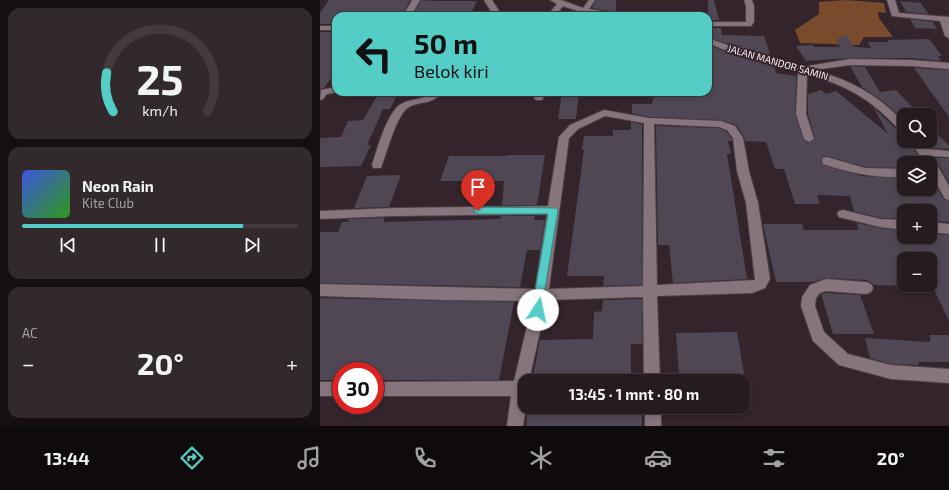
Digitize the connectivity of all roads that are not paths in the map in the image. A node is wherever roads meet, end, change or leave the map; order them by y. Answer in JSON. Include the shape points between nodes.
{"nodes":[{"id":1,"x":416,"y":0,"type":"edge"},
{"id":2,"x":488,"y":0,"type":"edge"},
{"id":3,"x":554,"y":0,"type":"edge"},
{"id":4,"x":748,"y":0,"type":"edge"},
{"id":5,"x":891,"y":0,"type":"edge"},
{"id":6,"x":592,"y":1,"type":"dead end"},
{"id":7,"x":562,"y":3,"type":"junction"},
{"id":8,"x":584,"y":11,"type":"junction"},
{"id":9,"x":409,"y":12,"type":"edge"},
{"id":10,"x":496,"y":12,"type":"edge"},
{"id":11,"x":554,"y":12,"type":"edge"},
{"id":12,"x":591,"y":12,"type":"edge"},
{"id":13,"x":946,"y":19,"type":"edge"},
{"id":14,"x":320,"y":20,"type":"edge"},
{"id":15,"x":712,"y":24,"type":"edge"},
{"id":16,"x":320,"y":27,"type":"edge"},
{"id":17,"x":332,"y":28,"type":"edge"},
{"id":18,"x":949,"y":36,"type":"edge"},
{"id":19,"x":712,"y":42,"type":"edge"},
{"id":20,"x":949,"y":66,"type":"edge"},
{"id":21,"x":803,"y":69,"type":"junction"},
{"id":22,"x":332,"y":91,"type":"edge"},
{"id":23,"x":433,"y":96,"type":"edge"},
{"id":24,"x":320,"y":97,"type":"edge"},
{"id":25,"x":649,"y":121,"type":"junction"},
{"id":26,"x":897,"y":122,"type":"edge"},
{"id":27,"x":809,"y":139,"type":"dead end"},
{"id":28,"x":921,"y":148,"type":"edge"},
{"id":29,"x":924,"y":152,"type":"junction"},
{"id":30,"x":949,"y":154,"type":"edge"},
{"id":31,"x":926,"y":156,"type":"edge"},
{"id":32,"x":827,"y":161,"type":"dead end"},
{"id":33,"x":377,"y":165,"type":"dead end"},
{"id":34,"x":897,"y":173,"type":"edge"},
{"id":35,"x":937,"y":178,"type":"edge"},
{"id":36,"x":949,"y":196,"type":"edge"},
{"id":37,"x":553,"y":210,"type":"junction"},
{"id":38,"x":843,"y":214,"type":"dead end"},
{"id":39,"x":320,"y":215,"type":"edge"},
{"id":40,"x":897,"y":224,"type":"edge"},
{"id":41,"x":937,"y":228,"type":"edge"},
{"id":42,"x":949,"y":229,"type":"edge"},
{"id":43,"x":866,"y":288,"type":"dead end"},
{"id":44,"x":320,"y":290,"type":"edge"},
{"id":45,"x":650,"y":290,"type":"junction"},
{"id":46,"x":541,"y":295,"type":"junction"},
{"id":47,"x":523,"y":374,"type":"edge"},
{"id":48,"x":652,"y":374,"type":"edge"},
{"id":49,"x":949,"y":376,"type":"edge"},
{"id":50,"x":518,"y":388,"type":"edge"},
{"id":51,"x":320,"y":389,"type":"edge"},
{"id":52,"x":332,"y":389,"type":"edge"},
{"id":53,"x":384,"y":389,"type":"edge"},
{"id":54,"x":518,"y":401,"type":"edge"},
{"id":55,"x":652,"y":414,"type":"edge"},
{"id":56,"x":514,"y":426,"type":"edge"},
{"id":57,"x":653,"y":426,"type":"edge"}],
"edges":[{"from":1,"to":9,"type":"street"},
{"from":2,"to":10,"type":"street"},
{"from":3,"to":7,"type":"street"},
{"from":4,"to":15,"type":"street","via":[[748,24]]},
{"from":5,"to":13,"type":"street","via":[[897,15]]},
{"from":6,"to":8,"type":"street"},
{"from":7,"to":8,"type":"street"},
{"from":7,"to":11,"type":"street"},
{"from":8,"to":12,"type":"street"},
{"from":13,"to":18,"type":"street"},
{"from":14,"to":16,"type":"street","via":[[325,20]]},
{"from":16,"to":17,"type":"street"},
{"from":19,"to":21,"type":"street","name":"JALAN MANDOR SAMIN","via":[[735,52]]},
{"from":20,"to":21,"type":"street","via":[[850,62]]},
{"from":21,"to":26,"type":"street","name":"JALAN MANDOR SAMIN","via":[[861,91],[882,106]]},
{"from":21,"to":27,"type":"street","via":[[801,114]]},
{"from":22,"to":24,"type":"street","via":[[324,92]]},
{"from":23,"to":33,"type":"street","via":[[429,100],[409,104],[399,110]]},
{"from":25,"to":37,"type":"street","via":[[604,113],[588,119],[568,132],[564,136],[561,149]]},
{"from":25,"to":45,"type":"street"},
{"from":25,"to":45,"type":"street","via":[[721,124],[735,132],[752,203],[763,279],[760,284],[752,287]]},
{"from":28,"to":29,"type":"street"},
{"from":29,"to":30,"type":"street"},
{"from":29,"to":31,"type":"street"},
{"from":32,"to":34,"type":"street","via":[[870,174]]},
{"from":35,"to":36,"type":"street"},
{"from":37,"to":39,"type":"street"},
{"from":37,"to":46,"type":"street"},
{"from":38,"to":40,"type":"street"},
{"from":41,"to":42,"type":"street"},
{"from":43,"to":49,"type":"street","via":[[826,286],[814,289],[809,297],[808,306],[818,336],[844,360],[891,372]]},
{"from":44,"to":46,"type":"street"},
{"from":45,"to":46,"type":"street"},
{"from":45,"to":48,"type":"street"},
{"from":46,"to":47,"type":"street"},
{"from":50,"to":53,"type":"street"},
{"from":51,"to":52,"type":"street"},
{"from":54,"to":56,"type":"street"},
{"from":55,"to":57,"type":"street"}]}
